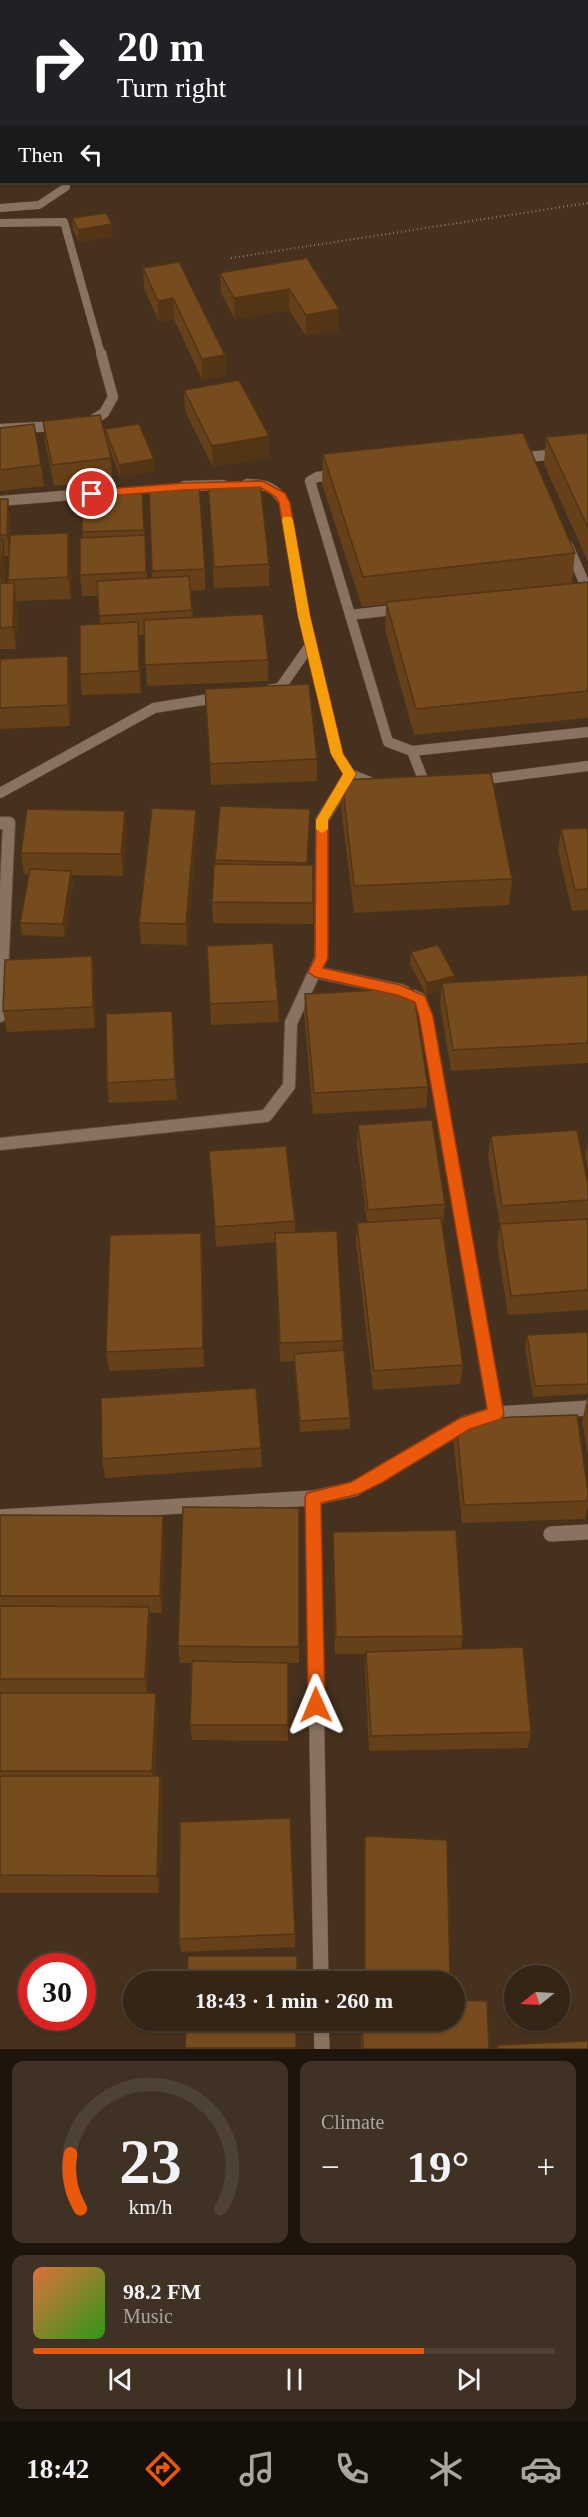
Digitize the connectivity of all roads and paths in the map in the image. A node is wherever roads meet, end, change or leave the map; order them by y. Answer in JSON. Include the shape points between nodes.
{"nodes":[{"id":1,"x":65,"y":183,"type":"edge"},
{"id":2,"x":588,"y":203,"type":"edge"},
{"id":3,"x":0,"y":208,"type":"edge"},
{"id":4,"x":0,"y":223,"type":"edge"},
{"id":5,"x":231,"y":258,"type":"dead end"},
{"id":6,"x":76,"y":424,"type":"edge"},
{"id":7,"x":65,"y":425,"type":"edge"},
{"id":8,"x":0,"y":429,"type":"edge"},
{"id":9,"x":588,"y":451,"type":"edge"},
{"id":10,"x":529,"y":456,"type":"junction"},
{"id":11,"x":505,"y":459,"type":"edge"},
{"id":12,"x":533,"y":467,"type":"edge"},
{"id":13,"x":351,"y":473,"type":"edge"},
{"id":14,"x":173,"y":487,"type":"edge"},
{"id":15,"x":104,"y":493,"type":"edge"},
{"id":16,"x":0,"y":501,"type":"edge"},
{"id":17,"x":565,"y":538,"type":"edge"},
{"id":18,"x":575,"y":590,"type":"edge"},
{"id":19,"x":588,"y":590,"type":"edge"},
{"id":20,"x":410,"y":609,"type":"edge"},
{"id":21,"x":350,"y":615,"type":"junction"},
{"id":22,"x":311,"y":644,"type":"junction"},
{"id":23,"x":257,"y":692,"type":"edge"},
{"id":24,"x":234,"y":696,"type":"edge"},
{"id":25,"x":588,"y":732,"type":"edge"},
{"id":26,"x":412,"y":751,"type":"junction"},
{"id":27,"x":588,"y":766,"type":"edge"},
{"id":28,"x":350,"y":774,"type":"junction"},
{"id":29,"x":473,"y":781,"type":"edge"},
{"id":30,"x":389,"y":787,"type":"edge"},
{"id":31,"x":427,"y":787,"type":"edge"},
{"id":32,"x":0,"y":793,"type":"edge"},
{"id":33,"x":0,"y":823,"type":"edge"},
{"id":34,"x":315,"y":972,"type":"junction"},
{"id":35,"x":0,"y":1016,"type":"edge"},
{"id":36,"x":0,"y":1144,"type":"edge"},
{"id":37,"x":588,"y":1408,"type":"edge"},
{"id":38,"x":496,"y":1414,"type":"junction"},
{"id":39,"x":313,"y":1498,"type":"junction"},
{"id":40,"x":0,"y":1516,"type":"edge"},
{"id":41,"x":588,"y":1532,"type":"edge"},
{"id":42,"x":551,"y":1534,"type":"dead end"},
{"id":43,"x":321,"y":1971,"type":"edge"},
{"id":44,"x":321,"y":2031,"type":"edge"},
{"id":45,"x":322,"y":2049,"type":"edge"}],
"edges":[{"from":1,"to":3,"type":"street","via":[[39,205]]},
{"from":2,"to":5,"type":"path"},
{"from":4,"to":6,"type":"street","via":[[64,222],[113,397],[104,413],[87,424]]},
{"from":7,"to":8,"type":"street"},
{"from":9,"to":10,"type":"street"},
{"from":10,"to":11,"type":"street"},
{"from":10,"to":12,"type":"street"},
{"from":13,"to":21,"type":"street","via":[[317,477],[310,482]]},
{"from":14,"to":22,"type":"street","via":[[262,484],[281,495]]},
{"from":15,"to":16,"type":"street"},
{"from":17,"to":19,"type":"street"},
{"from":18,"to":19,"type":"street"},
{"from":20,"to":21,"type":"street"},
{"from":21,"to":26,"type":"street","via":[[388,742]]},
{"from":22,"to":23,"type":"street","via":[[280,688]]},
{"from":22,"to":28,"type":"street","via":[[337,754]]},
{"from":24,"to":32,"type":"street","via":[[154,708]]},
{"from":25,"to":26,"type":"street"},
{"from":26,"to":31,"type":"street"},
{"from":27,"to":29,"type":"street"},
{"from":28,"to":30,"type":"street"},
{"from":28,"to":34,"type":"street","via":[[322,820],[321,958]]},
{"from":33,"to":35,"type":"street","via":[[9,823]]},
{"from":34,"to":36,"type":"street","via":[[291,1023],[289,1086],[266,1116]]},
{"from":34,"to":38,"type":"street","via":[[400,990],[420,999]]},
{"from":37,"to":38,"type":"street"},
{"from":38,"to":39,"type":"street","via":[[466,1423],[354,1489]]},
{"from":39,"to":40,"type":"street"},
{"from":39,"to":43,"type":"street"},
{"from":41,"to":42,"type":"street"},
{"from":44,"to":45,"type":"street"}]}
